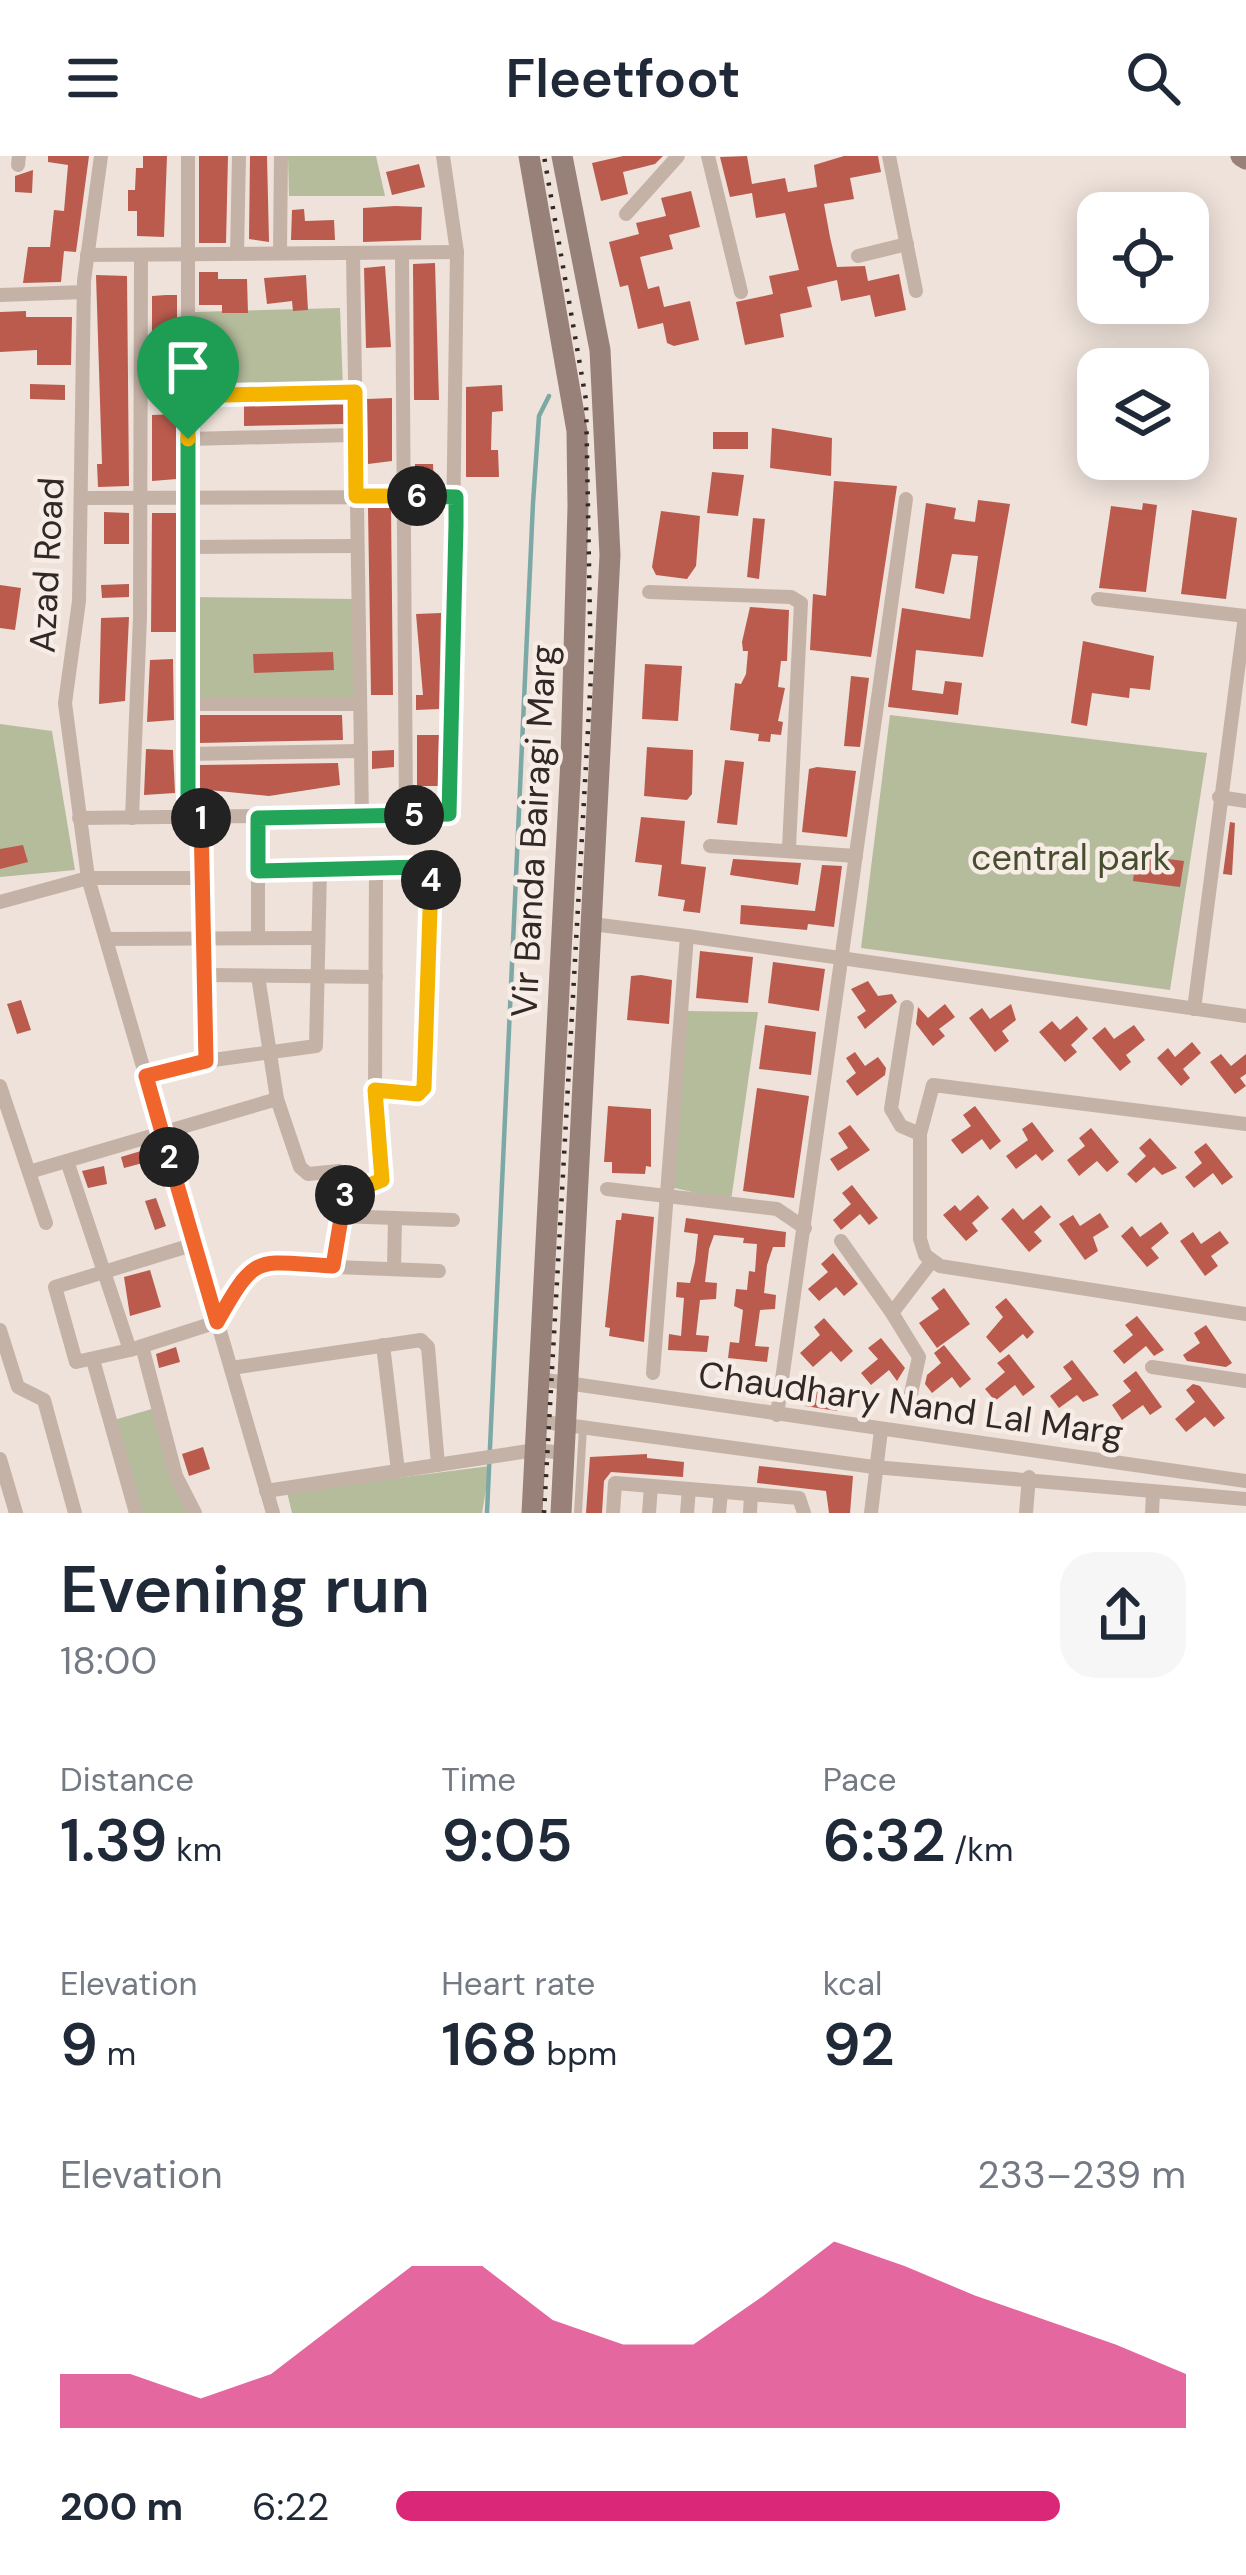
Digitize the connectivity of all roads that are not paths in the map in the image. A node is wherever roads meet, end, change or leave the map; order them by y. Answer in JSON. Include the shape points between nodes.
{"nodes":[{"id":1,"x":100,"y":156,"type":"edge"},
{"id":2,"x":188,"y":156,"type":"edge"},
{"id":3,"x":239,"y":156,"type":"edge"},
{"id":4,"x":281,"y":156,"type":"edge"},
{"id":5,"x":443,"y":156,"type":"edge"},
{"id":6,"x":529,"y":156,"type":"edge"},
{"id":7,"x":562,"y":156,"type":"edge"},
{"id":8,"x":678,"y":156,"type":"edge"},
{"id":9,"x":707,"y":156,"type":"edge"},
{"id":10,"x":889,"y":156,"type":"edge"},
{"id":11,"x":626,"y":214,"type":"dead end"},
{"id":12,"x":907,"y":244,"type":"junction"},
{"id":13,"x":280,"y":252,"type":"junction"},
{"id":14,"x":457,"y":252,"type":"junction"},
{"id":15,"x":187,"y":253,"type":"junction"},
{"id":16,"x":237,"y":253,"type":"junction"},
{"id":17,"x":141,"y":254,"type":"junction"},
{"id":18,"x":353,"y":254,"type":"junction"},
{"id":19,"x":87,"y":255,"type":"junction"},
{"id":20,"x":402,"y":255,"type":"junction"},
{"id":21,"x":858,"y":256,"type":"dead end"},
{"id":22,"x":916,"y":291,"type":"dead end"},
{"id":23,"x":84,"y":292,"type":"junction"},
{"id":24,"x":741,"y":292,"type":"dead end"},
{"id":25,"x":0,"y":295,"type":"edge"},
{"id":26,"x":355,"y":392,"type":"junction"},
{"id":27,"x":188,"y":396,"type":"junction"},
{"id":28,"x":353,"y":435,"type":"junction"},
{"id":29,"x":188,"y":439,"type":"junction"},
{"id":30,"x":356,"y":496,"type":"junction"},
{"id":31,"x":405,"y":496,"type":"junction"},
{"id":32,"x":139,"y":497,"type":"junction"},
{"id":33,"x":187,"y":497,"type":"junction"},
{"id":34,"x":456,"y":497,"type":"junction"},
{"id":35,"x":82,"y":498,"type":"junction"},
{"id":36,"x":906,"y":499,"type":"dead end"},
{"id":37,"x":356,"y":546,"type":"junction"},
{"id":38,"x":188,"y":547,"type":"junction"},
{"id":39,"x":649,"y":592,"type":"dead end"},
{"id":40,"x":1098,"y":599,"type":"dead end"},
{"id":41,"x":1246,"y":616,"type":"edge"},
{"id":42,"x":188,"y":704,"type":"junction"},
{"id":43,"x":359,"y":704,"type":"junction"},
{"id":44,"x":360,"y":751,"type":"junction"},
{"id":45,"x":188,"y":754,"type":"junction"},
{"id":46,"x":1219,"y":797,"type":"junction"},
{"id":47,"x":1246,"y":801,"type":"edge"},
{"id":48,"x":406,"y":815,"type":"junction"},
{"id":49,"x":362,"y":817,"type":"junction"},
{"id":50,"x":79,"y":818,"type":"junction"},
{"id":51,"x":132,"y":818,"type":"junction"},
{"id":52,"x":195,"y":818,"type":"junction"},
{"id":53,"x":258,"y":818,"type":"junction"},
{"id":54,"x":710,"y":846,"type":"dead end"},
{"id":55,"x":789,"y":847,"type":"junction"},
{"id":56,"x":856,"y":856,"type":"junction"},
{"id":57,"x":376,"y":868,"type":"junction"},
{"id":58,"x":320,"y":870,"type":"junction"},
{"id":59,"x":258,"y":871,"type":"junction"},
{"id":60,"x":88,"y":878,"type":"junction"},
{"id":61,"x":205,"y":878,"type":"junction"},
{"id":62,"x":0,"y":902,"type":"edge"},
{"id":63,"x":592,"y":924,"type":"junction"},
{"id":64,"x":206,"y":936,"type":"junction"},
{"id":65,"x":687,"y":936,"type":"junction"},
{"id":66,"x":258,"y":937,"type":"junction"},
{"id":67,"x":318,"y":938,"type":"junction"},
{"id":68,"x":106,"y":939,"type":"junction"},
{"id":69,"x":842,"y":958,"type":"junction"},
{"id":70,"x":318,"y":974,"type":"junction"},
{"id":71,"x":208,"y":975,"type":"junction"},
{"id":72,"x":258,"y":976,"type":"junction"},
{"id":73,"x":376,"y":977,"type":"junction"},
{"id":74,"x":907,"y":1007,"type":"dead end"},
{"id":75,"x":1194,"y":1009,"type":"junction"},
{"id":76,"x":1246,"y":1016,"type":"edge"},
{"id":77,"x":268,"y":1054,"type":"junction"},
{"id":78,"x":206,"y":1061,"type":"junction"},
{"id":79,"x":146,"y":1076,"type":"junction"},
{"id":80,"x":0,"y":1086,"type":"edge"},
{"id":81,"x":375,"y":1090,"type":"junction"},
{"id":82,"x":277,"y":1099,"type":"junction"},
{"id":83,"x":1246,"y":1124,"type":"edge"},
{"id":84,"x":162,"y":1131,"type":"junction"},
{"id":85,"x":920,"y":1134,"type":"junction"},
{"id":86,"x":67,"y":1161,"type":"junction"},
{"id":87,"x":29,"y":1172,"type":"junction"},
{"id":88,"x":607,"y":1189,"type":"dead end"},
{"id":89,"x":351,"y":1193,"type":"junction"},
{"id":90,"x":666,"y":1193,"type":"junction"},
{"id":91,"x":338,"y":1216,"type":"junction"},
{"id":92,"x":395,"y":1218,"type":"junction"},
{"id":93,"x":454,"y":1220,"type":"dead end"},
{"id":94,"x":46,"y":1223,"type":"dead end"},
{"id":95,"x":806,"y":1228,"type":"junction"},
{"id":96,"x":842,"y":1241,"type":"dead end"},
{"id":97,"x":195,"y":1244,"type":"junction"},
{"id":98,"x":932,"y":1262,"type":"junction"},
{"id":99,"x":333,"y":1266,"type":"junction"},
{"id":100,"x":394,"y":1269,"type":"junction"},
{"id":101,"x":439,"y":1271,"type":"dead end"},
{"id":102,"x":106,"y":1273,"type":"junction"},
{"id":103,"x":892,"y":1313,"type":"junction"},
{"id":104,"x":1246,"y":1314,"type":"edge"},
{"id":105,"x":217,"y":1322,"type":"junction"},
{"id":106,"x":0,"y":1330,"type":"edge"},
{"id":107,"x":383,"y":1345,"type":"junction"},
{"id":108,"x":136,"y":1348,"type":"junction"},
{"id":109,"x":94,"y":1360,"type":"junction"},
{"id":110,"x":1151,"y":1367,"type":"dead end"},
{"id":111,"x":231,"y":1368,"type":"junction"},
{"id":112,"x":653,"y":1373,"type":"dead end"},
{"id":113,"x":539,"y":1379,"type":"junction"},
{"id":114,"x":1246,"y":1381,"type":"edge"},
{"id":115,"x":568,"y":1383,"type":"junction"},
{"id":116,"x":908,"y":1407,"type":"dead end"},
{"id":117,"x":777,"y":1414,"type":"junction"},
{"id":118,"x":537,"y":1421,"type":"junction"},
{"id":119,"x":574,"y":1426,"type":"junction"},
{"id":120,"x":881,"y":1430,"type":"junction"},
{"id":121,"x":535,"y":1450,"type":"junction"},
{"id":122,"x":565,"y":1454,"type":"junction"},
{"id":123,"x":0,"y":1459,"type":"edge"},
{"id":124,"x":438,"y":1465,"type":"junction"},
{"id":125,"x":874,"y":1467,"type":"junction"},
{"id":126,"x":398,"y":1471,"type":"junction"},
{"id":127,"x":1029,"y":1477,"type":"junction"},
{"id":128,"x":1246,"y":1481,"type":"edge"},
{"id":129,"x":651,"y":1486,"type":"junction"},
{"id":130,"x":688,"y":1490,"type":"junction"},
{"id":131,"x":266,"y":1491,"type":"junction"},
{"id":132,"x":721,"y":1492,"type":"junction"},
{"id":133,"x":1153,"y":1493,"type":"junction"},
{"id":134,"x":751,"y":1494,"type":"junction"},
{"id":135,"x":1246,"y":1498,"type":"edge"},
{"id":136,"x":1210,"y":1505,"type":"edge"},
{"id":137,"x":16,"y":1513,"type":"edge"},
{"id":138,"x":75,"y":1513,"type":"edge"},
{"id":139,"x":136,"y":1513,"type":"edge"},
{"id":140,"x":195,"y":1513,"type":"edge"},
{"id":141,"x":273,"y":1513,"type":"edge"},
{"id":142,"x":532,"y":1513,"type":"edge"},
{"id":143,"x":561,"y":1513,"type":"edge"},
{"id":144,"x":578,"y":1513,"type":"edge"},
{"id":145,"x":613,"y":1513,"type":"edge"},
{"id":146,"x":649,"y":1513,"type":"edge"},
{"id":147,"x":687,"y":1513,"type":"edge"},
{"id":148,"x":719,"y":1513,"type":"edge"},
{"id":149,"x":750,"y":1513,"type":"edge"},
{"id":150,"x":804,"y":1513,"type":"edge"},
{"id":151,"x":871,"y":1513,"type":"edge"},
{"id":152,"x":1026,"y":1513,"type":"edge"},
{"id":153,"x":1152,"y":1513,"type":"edge"}],
"edges":[{"from":1,"to":19,"type":"street","name":"Azad Road"},
{"from":2,"to":15,"type":"street"},
{"from":3,"to":16,"type":"street"},
{"from":4,"to":13,"type":"street"},
{"from":5,"to":14,"type":"street"},
{"from":6,"to":113,"type":"main road","name":"Vir Banda Bairagi Marg","via":[[566,353],[578,488]]},
{"from":7,"to":63,"type":"main road","name":"Vir Banda Bairagi Marg","via":[[607,428],[610,555]]},
{"from":8,"to":11,"type":"street"},
{"from":9,"to":24,"type":"street"},
{"from":10,"to":12,"type":"street"},
{"from":12,"to":21,"type":"street"},
{"from":12,"to":22,"type":"street"},
{"from":13,"to":16,"type":"street"},
{"from":13,"to":18,"type":"street"},
{"from":14,"to":20,"type":"street"},
{"from":14,"to":34,"type":"street"},
{"from":15,"to":16,"type":"street"},
{"from":15,"to":17,"type":"street"},
{"from":15,"to":27,"type":"street"},
{"from":17,"to":19,"type":"street"},
{"from":17,"to":32,"type":"street"},
{"from":18,"to":20,"type":"street"},
{"from":18,"to":26,"type":"street"},
{"from":19,"to":23,"type":"street","name":"Azad Road"},
{"from":20,"to":31,"type":"street"},
{"from":23,"to":25,"type":"street"},
{"from":23,"to":35,"type":"street","name":"Azad Road"},
{"from":26,"to":27,"type":"street"},
{"from":26,"to":28,"type":"street"},
{"from":27,"to":29,"type":"street"},
{"from":28,"to":29,"type":"street"},
{"from":28,"to":30,"type":"street"},
{"from":29,"to":33,"type":"street"},
{"from":30,"to":31,"type":"street"},
{"from":30,"to":33,"type":"street"},
{"from":30,"to":37,"type":"street"},
{"from":31,"to":34,"type":"street"},
{"from":31,"to":48,"type":"street"},
{"from":32,"to":33,"type":"street"},
{"from":32,"to":35,"type":"street"},
{"from":32,"to":51,"type":"street"},
{"from":33,"to":38,"type":"street"},
{"from":34,"to":48,"type":"street","via":[[449,814]]},
{"from":35,"to":50,"type":"street","name":"Azad Road","via":[[65,703]]},
{"from":36,"to":56,"type":"street"},
{"from":37,"to":38,"type":"street"},
{"from":37,"to":43,"type":"street"},
{"from":38,"to":42,"type":"street"},
{"from":39,"to":55,"type":"street","via":[[801,603]]},
{"from":40,"to":41,"type":"street"},
{"from":41,"to":46,"type":"street"},
{"from":42,"to":43,"type":"street"},
{"from":42,"to":45,"type":"street"},
{"from":43,"to":44,"type":"street"},
{"from":44,"to":45,"type":"street"},
{"from":44,"to":49,"type":"street"},
{"from":45,"to":52,"type":"street"},
{"from":46,"to":47,"type":"street"},
{"from":46,"to":75,"type":"street"},
{"from":48,"to":49,"type":"street"},
{"from":49,"to":53,"type":"street"},
{"from":50,"to":51,"type":"street"},
{"from":50,"to":60,"type":"street","name":"Azad Road"},
{"from":51,"to":52,"type":"street"},
{"from":52,"to":53,"type":"street"},
{"from":52,"to":61,"type":"street"},
{"from":53,"to":59,"type":"street"},
{"from":54,"to":55,"type":"street"},
{"from":55,"to":56,"type":"street"},
{"from":56,"to":69,"type":"street"},
{"from":57,"to":58,"type":"street"},
{"from":57,"to":73,"type":"street"},
{"from":57,"to":81,"type":"street","via":[[428,868],[431,881],[424,1088]]},
{"from":58,"to":59,"type":"street"},
{"from":58,"to":67,"type":"street"},
{"from":59,"to":66,"type":"street"},
{"from":60,"to":61,"type":"street"},
{"from":60,"to":62,"type":"street"},
{"from":60,"to":68,"type":"street","name":"Azad Road"},
{"from":61,"to":64,"type":"street"},
{"from":63,"to":65,"type":"street"},
{"from":63,"to":115,"type":"main road","name":"Vir Banda Bairagi Marg"},
{"from":64,"to":66,"type":"street"},
{"from":64,"to":68,"type":"street"},
{"from":64,"to":71,"type":"street"},
{"from":65,"to":69,"type":"street"},
{"from":65,"to":90,"type":"street"},
{"from":66,"to":67,"type":"street"},
{"from":67,"to":70,"type":"street"},
{"from":68,"to":79,"type":"street","name":"Azad Road"},
{"from":69,"to":75,"type":"street"},
{"from":69,"to":95,"type":"street"},
{"from":70,"to":72,"type":"street"},
{"from":70,"to":73,"type":"street"},
{"from":70,"to":77,"type":"street","via":[[316,1046]]},
{"from":71,"to":72,"type":"street"},
{"from":71,"to":78,"type":"street"},
{"from":72,"to":77,"type":"street"},
{"from":73,"to":81,"type":"street"},
{"from":74,"to":85,"type":"street","via":[[891,1108],[901,1126]]},
{"from":75,"to":76,"type":"street"},
{"from":77,"to":78,"type":"street"},
{"from":77,"to":82,"type":"street"},
{"from":78,"to":79,"type":"street"},
{"from":79,"to":84,"type":"street","name":"Azad Road"},
{"from":80,"to":87,"type":"street"},
{"from":81,"to":89,"type":"street","via":[[382,1180]]},
{"from":82,"to":84,"type":"street"},
{"from":82,"to":89,"type":"street","via":[[302,1172],[339,1171]]},
{"from":83,"to":85,"type":"street","via":[[939,1084],[928,1091]]},
{"from":84,"to":86,"type":"street"},
{"from":84,"to":97,"type":"street","name":"Azad Road"},
{"from":85,"to":98,"type":"street","via":[[920,1239]]},
{"from":86,"to":87,"type":"street"},
{"from":86,"to":102,"type":"street"},
{"from":87,"to":94,"type":"street"},
{"from":88,"to":90,"type":"street"},
{"from":89,"to":91,"type":"street"},
{"from":90,"to":95,"type":"street","via":[[777,1210]]},
{"from":90,"to":112,"type":"street"},
{"from":91,"to":92,"type":"street"},
{"from":91,"to":99,"type":"street"},
{"from":92,"to":93,"type":"street"},
{"from":92,"to":100,"type":"street"},
{"from":95,"to":117,"type":"street"},
{"from":96,"to":103,"type":"street"},
{"from":97,"to":102,"type":"street"},
{"from":97,"to":105,"type":"street","name":"Azad Road"},
{"from":98,"to":103,"type":"street"},
{"from":98,"to":104,"type":"street"},
{"from":99,"to":100,"type":"street"},
{"from":99,"to":105,"type":"street","via":[[258,1264]]},
{"from":100,"to":101,"type":"street"},
{"from":102,"to":108,"type":"street"},
{"from":102,"to":109,"type":"street","via":[[55,1287],[73,1359]]},
{"from":103,"to":116,"type":"street","via":[[920,1357]]},
{"from":105,"to":108,"type":"street"},
{"from":105,"to":111,"type":"street","name":"Azad Road"},
{"from":106,"to":138,"type":"street","via":[[18,1388],[44,1400]]},
{"from":107,"to":111,"type":"street"},
{"from":107,"to":124,"type":"street","via":[[426,1342]]},
{"from":107,"to":126,"type":"street"},
{"from":108,"to":109,"type":"street"},
{"from":108,"to":140,"type":"street"},
{"from":109,"to":139,"type":"street"},
{"from":110,"to":114,"type":"street"},
{"from":111,"to":131,"type":"street","name":"Azad Road"},
{"from":113,"to":115,"type":"street","name":"Chaudhary Nand Lal Marg"},
{"from":113,"to":118,"type":"main road","name":"Vir Banda Bairagi Marg"},
{"from":115,"to":117,"type":"street","name":"Chaudhary Nand Lal Marg"},
{"from":115,"to":119,"type":"main road","name":"Vir Banda Bairagi Marg"},
{"from":117,"to":120,"type":"street","name":"Chaudhary Nand Lal Marg"},
{"from":118,"to":119,"type":"street","name":"Chaudhary Nand Lal Marg"},
{"from":118,"to":121,"type":"main road","name":"Vir Banda Bairagi Marg"},
{"from":119,"to":122,"type":"main road","name":"Vir Banda Bairagi Marg"},
{"from":119,"to":125,"type":"street","name":"Chaudhary Nand Lal Marg"},
{"from":119,"to":144,"type":"lane"},
{"from":120,"to":125,"type":"street"},
{"from":120,"to":128,"type":"street","name":"Chaudhary Nand Lal Marg"},
{"from":121,"to":122,"type":"street"},
{"from":121,"to":124,"type":"street"},
{"from":121,"to":142,"type":"main road","name":"Vir Banda Bairagi Marg"},
{"from":122,"to":143,"type":"main road","name":"Vir Banda Bairagi Marg"},
{"from":123,"to":137,"type":"street"},
{"from":124,"to":126,"type":"street"},
{"from":125,"to":127,"type":"street","name":"Chaudhary Nand Lal Marg"},
{"from":125,"to":151,"type":"street"},
{"from":126,"to":131,"type":"street"},
{"from":127,"to":133,"type":"street","name":"Chaudhary Nand Lal Marg"},
{"from":127,"to":152,"type":"street"},
{"from":129,"to":130,"type":"street"},
{"from":129,"to":145,"type":"street","via":[[615,1483]]},
{"from":129,"to":146,"type":"street"},
{"from":130,"to":132,"type":"street"},
{"from":130,"to":147,"type":"street"},
{"from":131,"to":141,"type":"street","name":"Azad Road"},
{"from":132,"to":134,"type":"street"},
{"from":132,"to":148,"type":"street"},
{"from":133,"to":136,"type":"street","name":"Chaudhary Nand Lal Marg"},
{"from":133,"to":153,"type":"street"},
{"from":134,"to":149,"type":"street"},
{"from":134,"to":150,"type":"street","via":[[799,1498]]},
{"from":135,"to":136,"type":"street","name":"Chaudhary Nand Lal Marg"}]}
